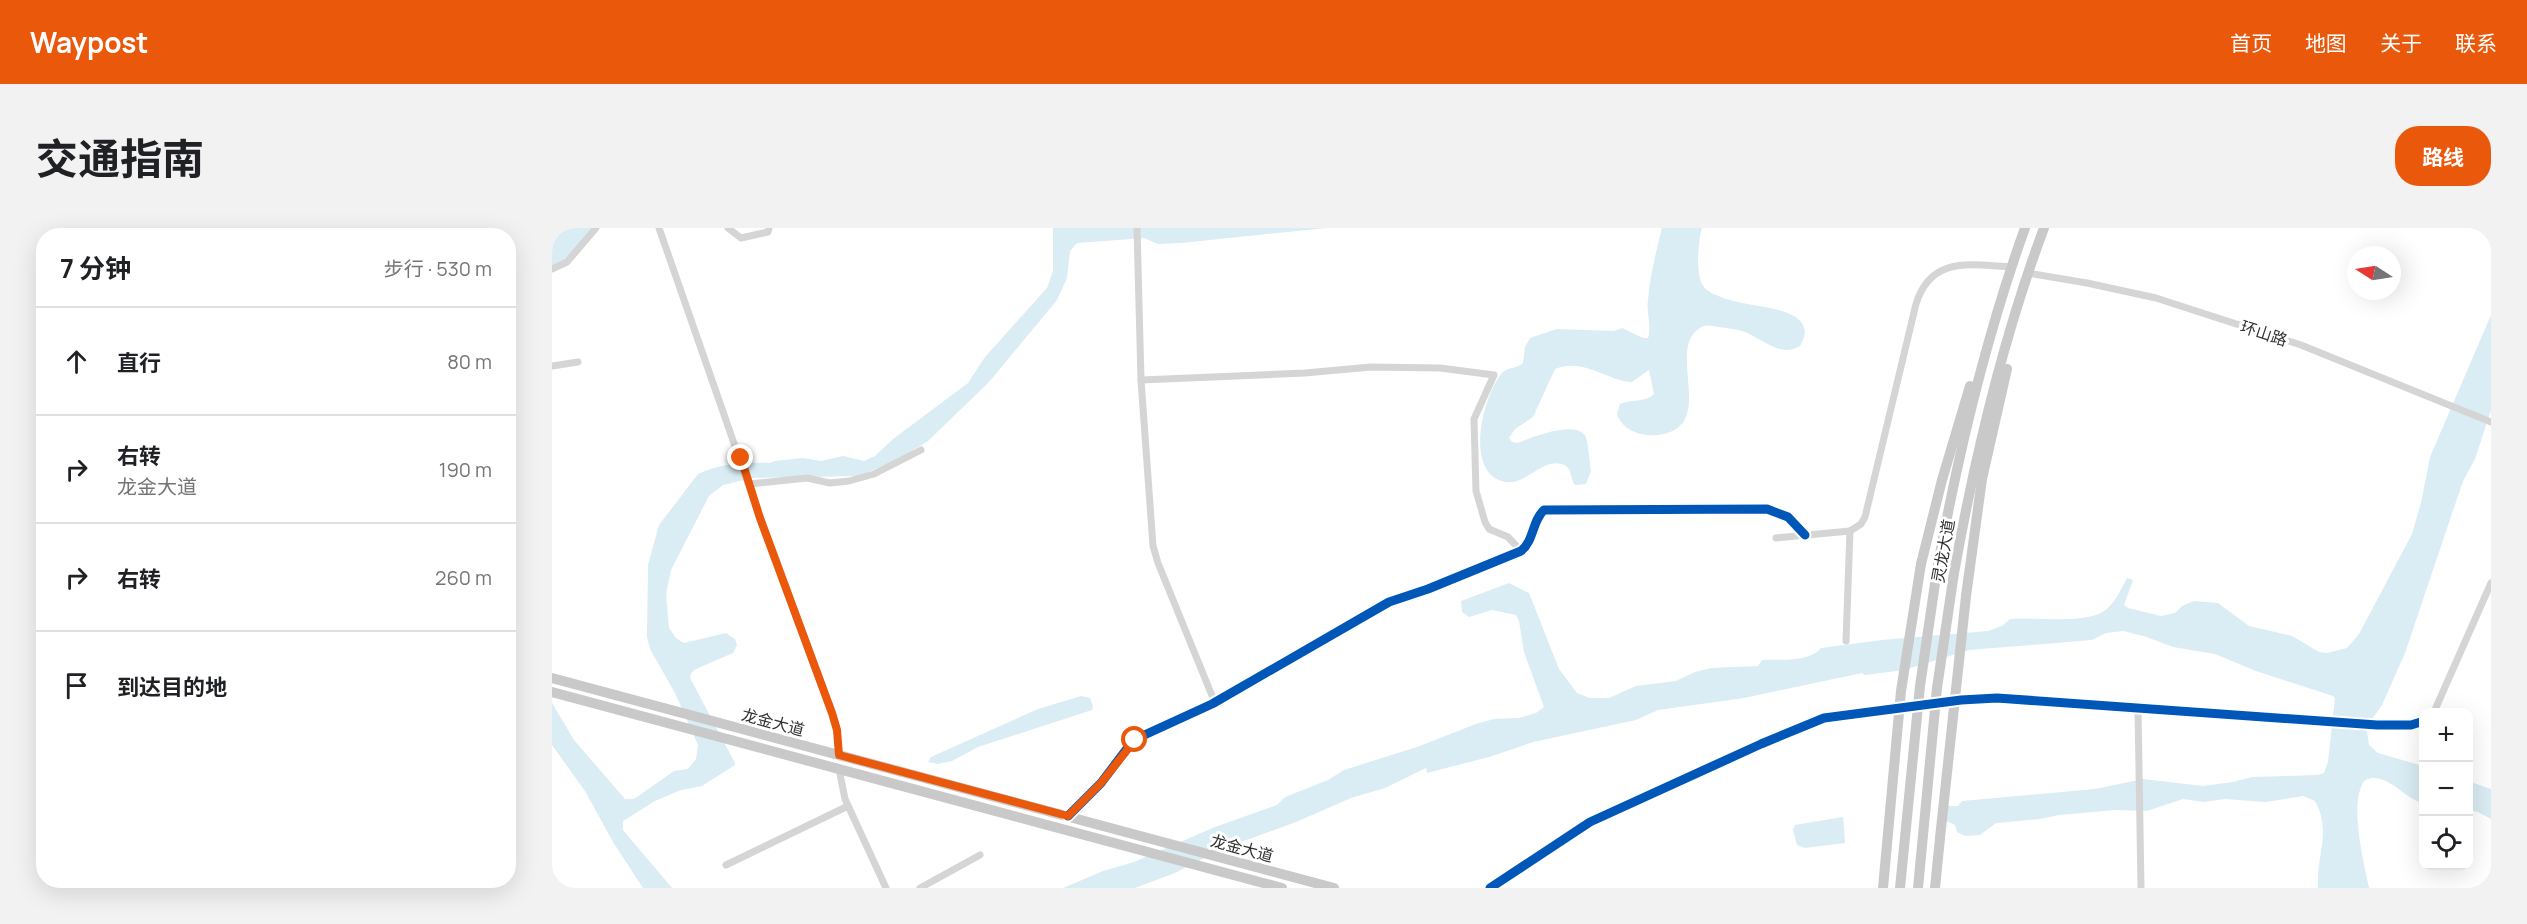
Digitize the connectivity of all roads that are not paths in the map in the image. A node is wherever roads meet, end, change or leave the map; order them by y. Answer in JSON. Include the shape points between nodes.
{"nodes":[{"id":1,"x":596,"y":228,"type":"edge"},
{"id":2,"x":659,"y":228,"type":"edge"},
{"id":3,"x":728,"y":228,"type":"edge"},
{"id":4,"x":769,"y":228,"type":"edge"},
{"id":5,"x":1137,"y":228,"type":"edge"},
{"id":6,"x":2025,"y":228,"type":"edge"},
{"id":7,"x":2044,"y":228,"type":"edge"},
{"id":8,"x":2011,"y":267,"type":"junction"},
{"id":9,"x":552,"y":269,"type":"edge"},
{"id":10,"x":2028,"y":273,"type":"junction"},
{"id":11,"x":2002,"y":295,"type":"junction"},
{"id":12,"x":2014,"y":317,"type":"junction"},
{"id":13,"x":578,"y":362,"type":"dead end"},
{"id":14,"x":552,"y":366,"type":"edge"},
{"id":15,"x":1141,"y":380,"type":"junction"},
{"id":16,"x":2491,"y":422,"type":"edge"},
{"id":17,"x":921,"y":450,"type":"dead end"},
{"id":18,"x":748,"y":482,"type":"junction"},
{"id":19,"x":1850,"y":531,"type":"junction"},
{"id":20,"x":1805,"y":535,"type":"junction"},
{"id":21,"x":1776,"y":538,"type":"dead end"},
{"id":22,"x":1521,"y":550,"type":"junction"},
{"id":23,"x":2491,"y":583,"type":"edge"},
{"id":24,"x":1846,"y":641,"type":"dead end"},
{"id":25,"x":552,"y":678,"type":"edge"},
{"id":26,"x":552,"y":692,"type":"edge"},
{"id":27,"x":1215,"y":703,"type":"junction"},
{"id":28,"x":2436,"y":708,"type":"edge"},
{"id":29,"x":2138,"y":709,"type":"junction"},
{"id":30,"x":2419,"y":723,"type":"edge"},
{"id":31,"x":839,"y":755,"type":"junction"},
{"id":32,"x":839,"y":769,"type":"junction"},
{"id":33,"x":848,"y":806,"type":"junction"},
{"id":34,"x":1068,"y":816,"type":"junction"},
{"id":35,"x":980,"y":855,"type":"dead end"},
{"id":36,"x":726,"y":865,"type":"dead end"},
{"id":37,"x":886,"y":888,"type":"edge"},
{"id":38,"x":920,"y":888,"type":"edge"},
{"id":39,"x":1282,"y":888,"type":"edge"},
{"id":40,"x":1334,"y":888,"type":"edge"},
{"id":41,"x":1490,"y":888,"type":"edge"},
{"id":42,"x":1883,"y":888,"type":"edge"},
{"id":43,"x":1900,"y":888,"type":"edge"},
{"id":44,"x":1918,"y":888,"type":"edge"},
{"id":45,"x":1935,"y":888,"type":"edge"},
{"id":46,"x":2141,"y":888,"type":"edge"}],
"edges":[{"from":1,"to":9,"type":"street","via":[[567,262]]},
{"from":2,"to":18,"type":"street"},
{"from":3,"to":4,"type":"street","via":[[741,238],[768,232]]},
{"from":5,"to":15,"type":"street"},
{"from":6,"to":8,"type":"main road","name":"灵龙大道"},
{"from":7,"to":10,"type":"main road","name":"灵龙大道"},
{"from":8,"to":11,"type":"main road","name":"灵龙大道"},
{"from":8,"to":19,"type":"street","via":[[1955,265],[1938,271],[1924,286],[1916,304],[1865,517]]},
{"from":10,"to":12,"type":"main road","name":"灵龙大道"},
{"from":10,"to":16,"type":"street","name":"环山路","via":[[2157,298],[2301,345]]},
{"from":11,"to":42,"type":"main road","bridge":true,"via":[[1962,408],[1921,564],[1901,691]]},
{"from":11,"to":43,"type":"main road","name":"灵龙大道","bridge":true,"via":[[1960,448],[1937,570],[1920,686]]},
{"from":12,"to":44,"type":"main road","name":"灵龙大道","bridge":true,"via":[[1977,452],[1954,573],[1937,688]]},
{"from":12,"to":45,"type":"main road","bridge":true,"via":[[1978,500]]},
{"from":13,"to":14,"type":"street"},
{"from":15,"to":22,"type":"street","via":[[1371,367],[1440,368],[1494,375],[1474,419],[1476,491],[1489,529],[1508,537]]},
{"from":15,"to":27,"type":"street","via":[[1155,555]]},
{"from":17,"to":18,"type":"street","via":[[874,474],[849,480]]},
{"from":18,"to":31,"type":"street","via":[[835,722]]},
{"from":19,"to":20,"type":"street"},
{"from":19,"to":24,"type":"street"},
{"from":20,"to":21,"type":"street"},
{"from":20,"to":22,"type":"street","via":[[1788,517],[1767,509],[1551,509],[1539,515]]},
{"from":22,"to":27,"type":"street","via":[[1389,602]]},
{"from":23,"to":28,"type":"street"},
{"from":25,"to":31,"type":"main road","name":"龙金大道"},
{"from":26,"to":32,"type":"main road","name":"龙金大道"},
{"from":27,"to":34,"type":"street","via":[[1136,739]]},
{"from":29,"to":30,"type":"street","via":[[2377,725]]},
{"from":29,"to":41,"type":"street","via":[[1982,698],[1824,718],[1590,822]]},
{"from":29,"to":46,"type":"street"},
{"from":31,"to":34,"type":"main road","name":"龙金大道"},
{"from":32,"to":33,"type":"street"},
{"from":32,"to":39,"type":"main road","name":"龙金大道"},
{"from":33,"to":36,"type":"street"},
{"from":33,"to":37,"type":"street"},
{"from":34,"to":40,"type":"main road","name":"龙金大道"},
{"from":35,"to":38,"type":"street"}]}
